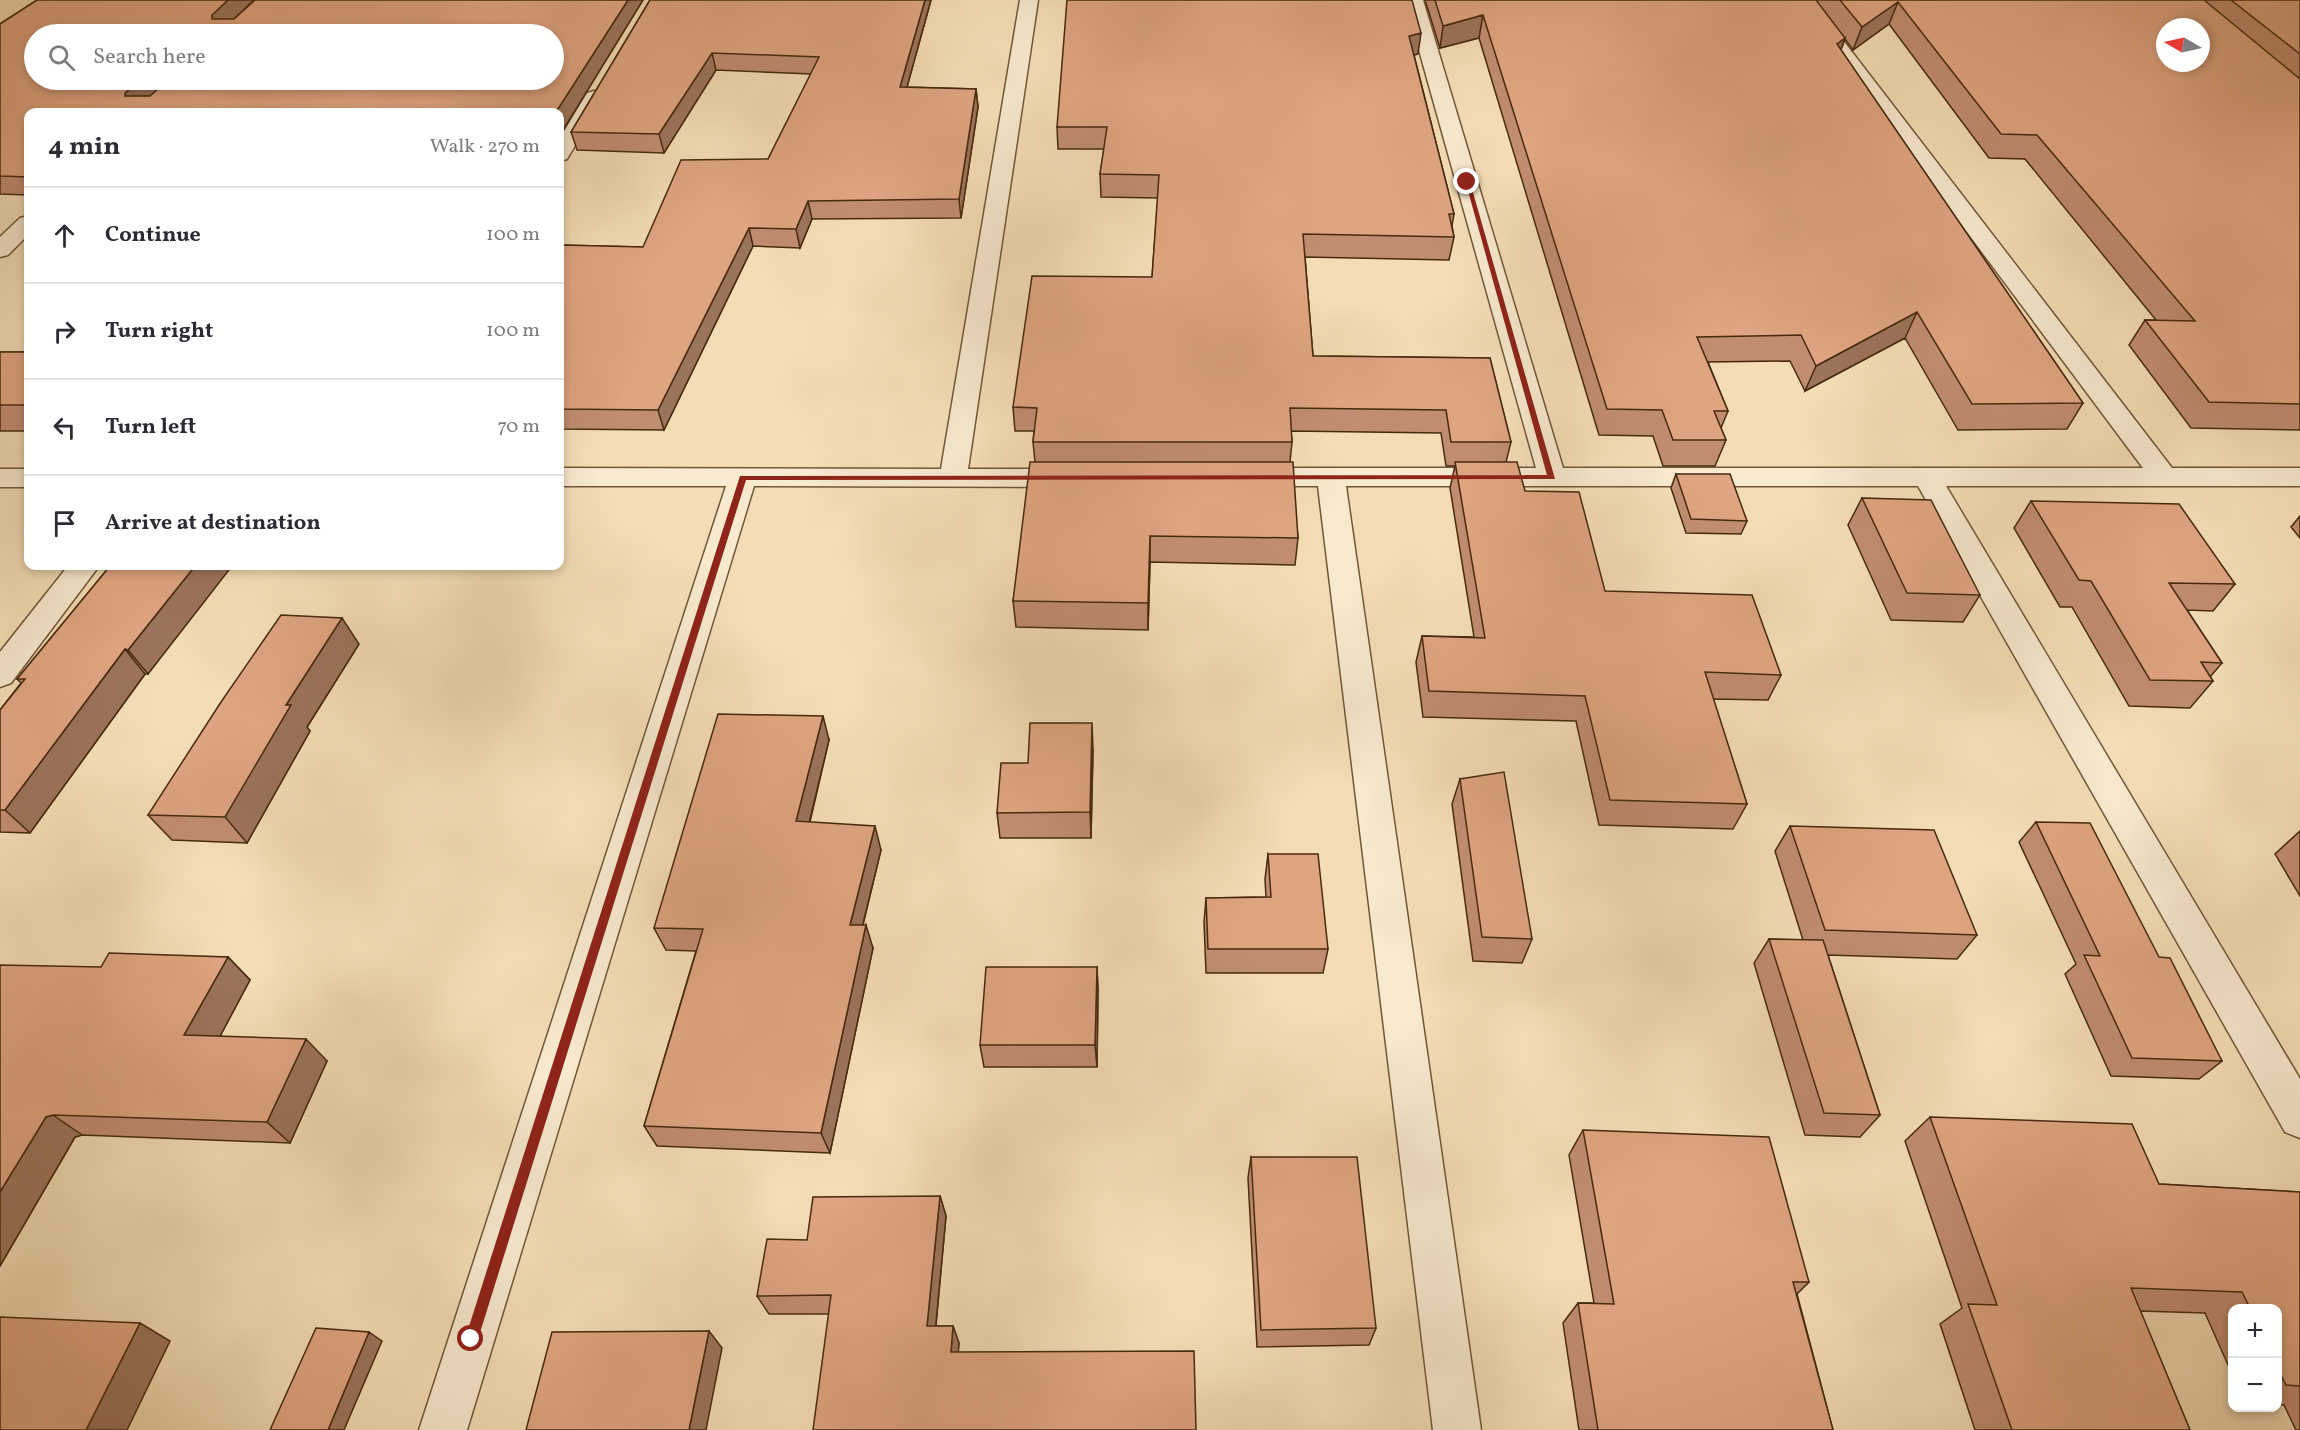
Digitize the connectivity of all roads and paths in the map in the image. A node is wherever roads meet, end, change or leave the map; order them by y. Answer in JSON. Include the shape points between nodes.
{"nodes":[{"id":1,"x":1029,"y":0,"type":"edge"},
{"id":2,"x":1414,"y":0,"type":"edge"},
{"id":3,"x":1803,"y":0,"type":"edge"},
{"id":4,"x":606,"y":77,"type":"edge"},
{"id":5,"x":564,"y":148,"type":"edge"},
{"id":6,"x":24,"y":227,"type":"edge"},
{"id":7,"x":0,"y":250,"type":"edge"},
{"id":8,"x":564,"y":477,"type":"edge"},
{"id":9,"x":742,"y":477,"type":"junction"},
{"id":10,"x":1095,"y":477,"type":"edge"},
{"id":11,"x":1225,"y":477,"type":"edge"},
{"id":12,"x":1331,"y":477,"type":"junction"},
{"id":13,"x":1552,"y":477,"type":"junction"},
{"id":14,"x":1927,"y":477,"type":"junction"},
{"id":15,"x":2164,"y":477,"type":"junction"},
{"id":16,"x":2300,"y":477,"type":"edge"},
{"id":17,"x":0,"y":478,"type":"edge"},
{"id":18,"x":24,"y":478,"type":"edge"},
{"id":19,"x":953,"y":478,"type":"junction"},
{"id":20,"x":81,"y":570,"type":"edge"},
{"id":21,"x":0,"y":675,"type":"edge"},
{"id":22,"x":2300,"y":1118,"type":"edge"},
{"id":23,"x":443,"y":1430,"type":"edge"},
{"id":24,"x":1456,"y":1430,"type":"edge"}],
"edges":[{"from":1,"to":19,"type":"street"},
{"from":2,"to":13,"type":"street"},
{"from":3,"to":15,"type":"street"},
{"from":4,"to":5,"type":"street"},
{"from":6,"to":7,"type":"street"},
{"from":8,"to":9,"type":"street"},
{"from":9,"to":19,"type":"street"},
{"from":9,"to":23,"type":"street"},
{"from":10,"to":19,"type":"street"},
{"from":11,"to":12,"type":"street"},
{"from":12,"to":13,"type":"street"},
{"from":12,"to":24,"type":"street"},
{"from":13,"to":14,"type":"street"},
{"from":14,"to":15,"type":"street"},
{"from":14,"to":22,"type":"street"},
{"from":15,"to":16,"type":"street"},
{"from":17,"to":18,"type":"street"},
{"from":20,"to":21,"type":"street"}]}
